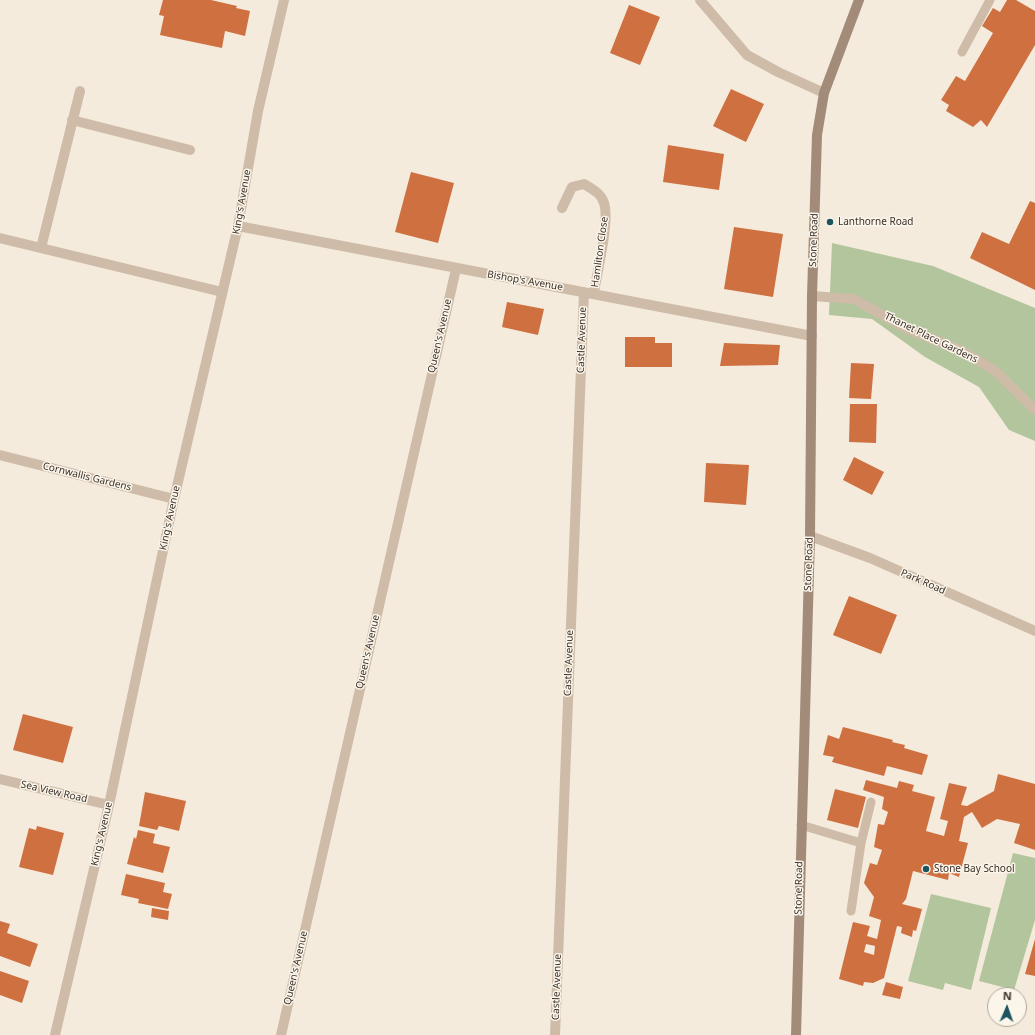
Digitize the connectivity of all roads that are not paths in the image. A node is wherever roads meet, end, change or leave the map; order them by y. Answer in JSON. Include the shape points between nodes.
{"nodes":[{"id":1,"x":284,"y":0,"type":"edge"},
{"id":2,"x":700,"y":0,"type":"edge"},
{"id":3,"x":859,"y":0,"type":"edge"},
{"id":4,"x":990,"y":0,"type":"edge"},
{"id":5,"x":962,"y":52,"type":"dead end"},
{"id":6,"x":80,"y":91,"type":"dead end"},
{"id":7,"x":824,"y":93,"type":"junction"},
{"id":8,"x":72,"y":120,"type":"junction"},
{"id":9,"x":190,"y":150,"type":"dead end"},
{"id":10,"x":562,"y":208,"type":"dead end"},
{"id":11,"x":238,"y":226,"type":"junction"},
{"id":12,"x":0,"y":238,"type":"edge"},
{"id":13,"x":41,"y":248,"type":"junction"},
{"id":14,"x":456,"y":269,"type":"junction"},
{"id":15,"x":222,"y":292,"type":"junction"},
{"id":16,"x":584,"y":292,"type":"junction"},
{"id":17,"x":594,"y":293,"type":"junction"},
{"id":18,"x":812,"y":296,"type":"junction"},
{"id":19,"x":812,"y":336,"type":"junction"},
{"id":20,"x":1035,"y":410,"type":"edge"},
{"id":21,"x":0,"y":455,"type":"edge"},
{"id":22,"x":174,"y":499,"type":"junction"},
{"id":23,"x":810,"y":536,"type":"junction"},
{"id":24,"x":1035,"y":631,"type":"edge"},
{"id":25,"x":0,"y":779,"type":"edge"},
{"id":26,"x":870,"y":802,"type":"dead end"},
{"id":27,"x":109,"y":805,"type":"junction"},
{"id":28,"x":801,"y":825,"type":"junction"},
{"id":29,"x":861,"y":843,"type":"junction"},
{"id":30,"x":851,"y":911,"type":"dead end"},
{"id":31,"x":55,"y":1035,"type":"edge"},
{"id":32,"x":281,"y":1035,"type":"edge"},
{"id":33,"x":555,"y":1035,"type":"edge"},
{"id":34,"x":796,"y":1035,"type":"edge"}],
"edges":[{"from":1,"to":11,"type":"street","name":"King's Avenue","via":[[258,111]]},
{"from":2,"to":7,"type":"street","via":[[747,55]]},
{"from":3,"to":7,"type":"main road","name":"Stone Road"},
{"from":4,"to":5,"type":"lane"},
{"from":6,"to":8,"type":"street"},
{"from":7,"to":18,"type":"main road","name":"Stone Road","via":[[817,135]]},
{"from":8,"to":9,"type":"street"},
{"from":8,"to":13,"type":"street"},
{"from":10,"to":17,"type":"street","name":"Hamliton Close","via":[[572,187],[584,184],[597,192],[604,202],[606,215]]},
{"from":11,"to":14,"type":"street","name":"Bishop's Avenue"},
{"from":11,"to":15,"type":"street","name":"King's Avenue"},
{"from":12,"to":13,"type":"street"},
{"from":13,"to":15,"type":"street"},
{"from":14,"to":16,"type":"street","name":"Bishop's Avenue"},
{"from":14,"to":32,"type":"street","name":"Queen's Avenue"},
{"from":15,"to":22,"type":"street","name":"King's Avenue"},
{"from":16,"to":17,"type":"street","name":"Bishop's Avenue"},
{"from":16,"to":33,"type":"street","name":"Castle Avenue"},
{"from":17,"to":19,"type":"street","name":"Bishop's Avenue"},
{"from":18,"to":19,"type":"main road","name":"Stone Road"},
{"from":18,"to":20,"type":"street","name":"Thanet Place Gardens","via":[[854,299],[905,328],[962,351],[994,370]]},
{"from":19,"to":23,"type":"main road","name":"Stone Road"},
{"from":21,"to":22,"type":"street","name":"Cornwallis Gardens"},
{"from":22,"to":27,"type":"street","name":"King's Avenue"},
{"from":23,"to":24,"type":"street","name":"Park Road","via":[[870,558]]},
{"from":23,"to":28,"type":"main road","name":"Stone Road"},
{"from":25,"to":27,"type":"street","name":"Sea View Road"},
{"from":26,"to":29,"type":"lane"},
{"from":27,"to":31,"type":"street","name":"King's Avenue"},
{"from":28,"to":29,"type":"lane"},
{"from":28,"to":34,"type":"main road","name":"Stone Road"},
{"from":29,"to":30,"type":"lane"}]}
